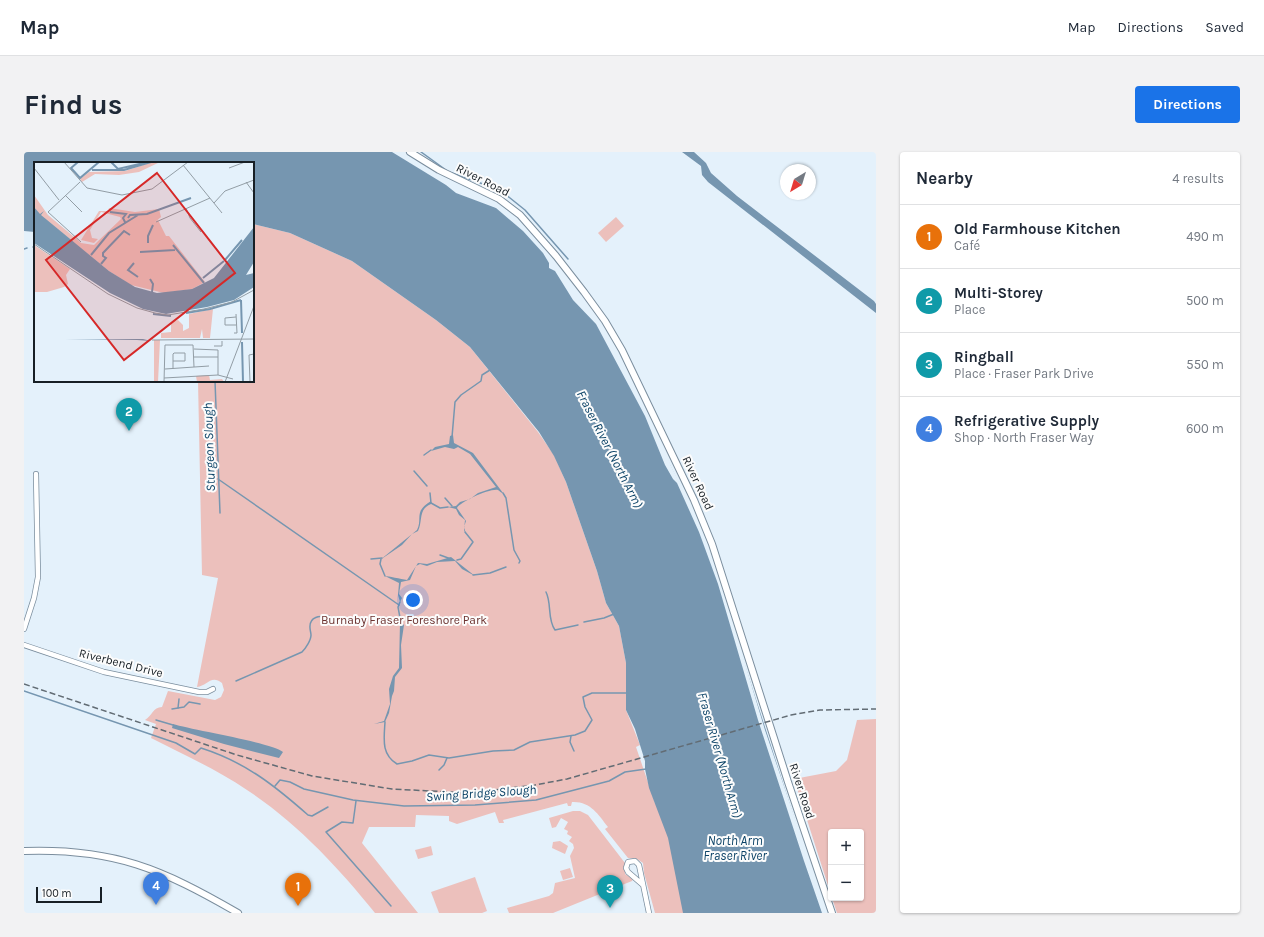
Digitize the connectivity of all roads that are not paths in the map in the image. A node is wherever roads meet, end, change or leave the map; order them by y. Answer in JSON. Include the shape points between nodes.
{"nodes":[{"id":1,"x":410,"y":152,"type":"edge"},
{"id":2,"x":36,"y":474,"type":"dead end"},
{"id":3,"x":24,"y":628,"type":"edge"},
{"id":4,"x":24,"y":645,"type":"edge"},
{"id":5,"x":213,"y":689,"type":"dead end"},
{"id":6,"x":24,"y":851,"type":"edge"},
{"id":7,"x":643,"y":884,"type":"junction"},
{"id":8,"x":238,"y":913,"type":"edge"},
{"id":9,"x":649,"y":913,"type":"edge"},
{"id":10,"x":832,"y":913,"type":"edge"}],
"edges":[{"from":1,"to":10,"type":"street","name":"River Road","via":[[439,170],[499,198],[520,215],[584,292],[622,350],[694,500],[712,544]]},
{"from":2,"to":3,"type":"street","via":[[38,577]]},
{"from":4,"to":5,"type":"street","name":"Riverbend Drive","via":[[104,672],[199,692]]},
{"from":6,"to":8,"type":"street","via":[[76,851],[122,859],[174,878]]},
{"from":7,"to":7,"type":"street","via":[[638,863],[628,862],[627,870]]},
{"from":7,"to":9,"type":"street"}]}
